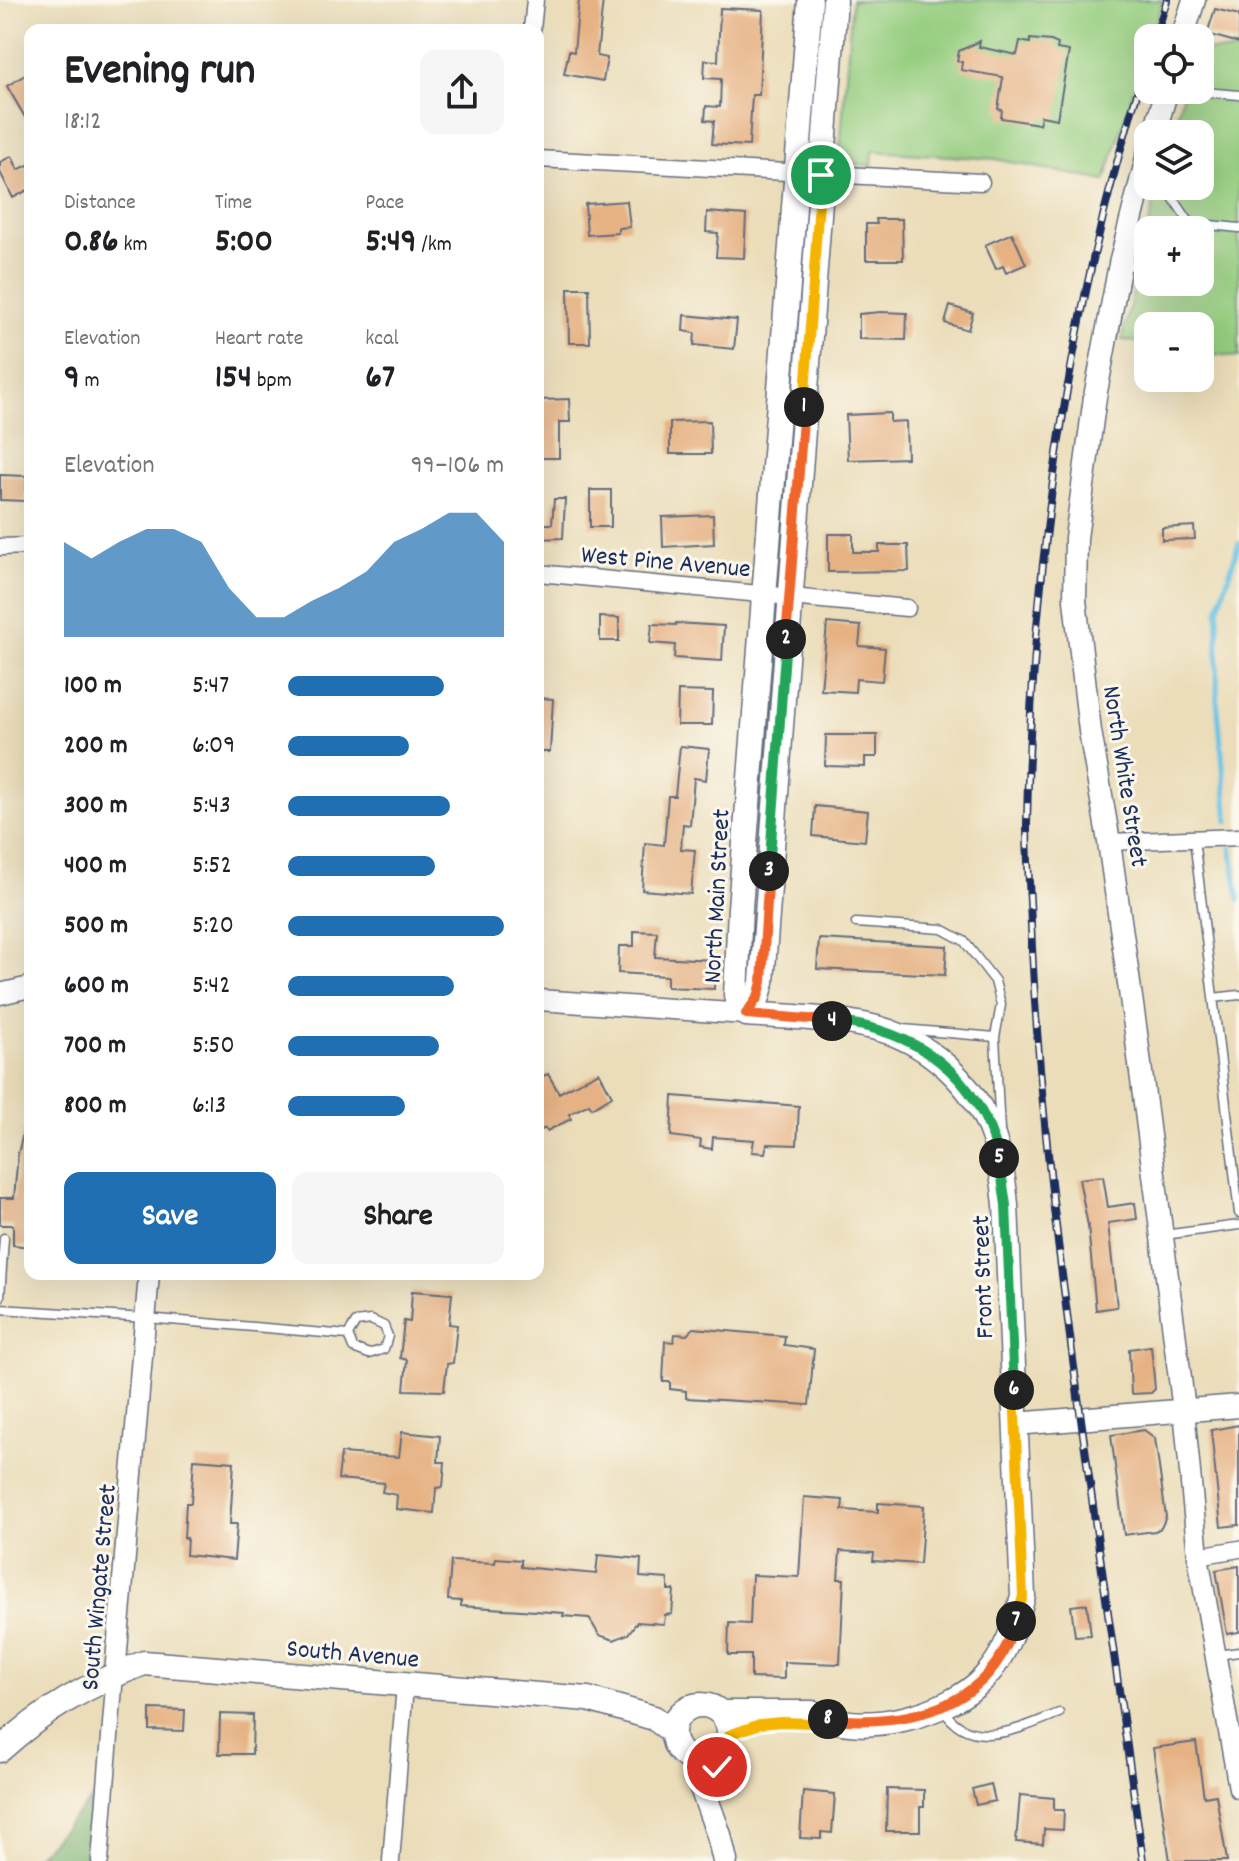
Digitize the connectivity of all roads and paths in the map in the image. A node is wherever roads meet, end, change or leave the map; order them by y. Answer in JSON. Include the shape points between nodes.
{"nodes":[{"id":1,"x":535,"y":0,"type":"edge"},
{"id":2,"x":810,"y":0,"type":"edge"},
{"id":3,"x":835,"y":0,"type":"edge"},
{"id":4,"x":1194,"y":0,"type":"edge"},
{"id":5,"x":533,"y":24,"type":"edge"},
{"id":6,"x":1186,"y":24,"type":"edge"},
{"id":7,"x":1214,"y":93,"type":"edge"},
{"id":8,"x":1239,"y":95,"type":"edge"},
{"id":9,"x":544,"y":159,"type":"edge"},
{"id":10,"x":796,"y":173,"type":"junction"},
{"id":11,"x":821,"y":175,"type":"junction"},
{"id":12,"x":981,"y":182,"type":"dead end"},
{"id":13,"x":1137,"y":200,"type":"edge"},
{"id":14,"x":1214,"y":228,"type":"edge"},
{"id":15,"x":1239,"y":228,"type":"edge"},
{"id":16,"x":1120,"y":264,"type":"junction"},
{"id":17,"x":1134,"y":266,"type":"edge"},
{"id":18,"x":24,"y":546,"type":"edge"},
{"id":19,"x":0,"y":547,"type":"edge"},
{"id":20,"x":544,"y":574,"type":"edge"},
{"id":21,"x":776,"y":595,"type":"junction"},
{"id":22,"x":907,"y":608,"type":"dead end"},
{"id":23,"x":1239,"y":837,"type":"edge"},
{"id":24,"x":1194,"y":839,"type":"junction"},
{"id":25,"x":1109,"y":842,"type":"junction"},
{"id":26,"x":856,"y":923,"type":"dead end"},
{"id":27,"x":24,"y":988,"type":"edge"},
{"id":28,"x":0,"y":994,"type":"edge"},
{"id":29,"x":1239,"y":995,"type":"edge"},
{"id":30,"x":1213,"y":998,"type":"junction"},
{"id":31,"x":544,"y":1000,"type":"edge"},
{"id":32,"x":746,"y":1014,"type":"junction"},
{"id":33,"x":868,"y":1026,"type":"junction"},
{"id":34,"x":995,"y":1037,"type":"junction"},
{"id":35,"x":1235,"y":1141,"type":"edge"},
{"id":36,"x":1002,"y":1172,"type":"junction"},
{"id":37,"x":1239,"y":1213,"type":"edge"},
{"id":38,"x":1239,"y":1225,"type":"edge"},
{"id":39,"x":1161,"y":1235,"type":"junction"},
{"id":40,"x":4,"y":1238,"type":"dead end"},
{"id":41,"x":149,"y":1280,"type":"edge"},
{"id":42,"x":0,"y":1297,"type":"edge"},
{"id":43,"x":0,"y":1309,"type":"edge"},
{"id":44,"x":146,"y":1318,"type":"junction"},
{"id":45,"x":348,"y":1335,"type":"junction"},
{"id":46,"x":1239,"y":1406,"type":"edge"},
{"id":47,"x":1184,"y":1410,"type":"junction"},
{"id":48,"x":1015,"y":1424,"type":"junction"},
{"id":49,"x":1239,"y":1549,"type":"edge"},
{"id":50,"x":1198,"y":1556,"type":"junction"},
{"id":51,"x":1239,"y":1652,"type":"edge"},
{"id":52,"x":1216,"y":1655,"type":"junction"},
{"id":53,"x":115,"y":1674,"type":"junction"},
{"id":54,"x":405,"y":1685,"type":"junction"},
{"id":55,"x":588,"y":1699,"type":"junction"},
{"id":56,"x":941,"y":1707,"type":"junction"},
{"id":57,"x":687,"y":1709,"type":"junction"},
{"id":58,"x":1059,"y":1713,"type":"dead end"},
{"id":59,"x":673,"y":1732,"type":"junction"},
{"id":60,"x":723,"y":1735,"type":"junction"},
{"id":61,"x":0,"y":1750,"type":"edge"},
{"id":62,"x":692,"y":1760,"type":"junction"},
{"id":63,"x":1239,"y":1783,"type":"edge"},
{"id":64,"x":719,"y":1835,"type":"junction"},
{"id":65,"x":100,"y":1861,"type":"edge"},
{"id":66,"x":391,"y":1861,"type":"edge"},
{"id":67,"x":725,"y":1861,"type":"edge"}],
"edges":[{"from":1,"to":5,"type":"street"},
{"from":2,"to":10,"type":"main road","name":"North Main Street"},
{"from":3,"to":11,"type":"main road","name":"North Main Street"},
{"from":4,"to":6,"type":"main road"},
{"from":7,"to":8,"type":"lane"},
{"from":9,"to":10,"type":"street"},
{"from":10,"to":11,"type":"street"},
{"from":10,"to":21,"type":"main road","name":"North Main Street"},
{"from":11,"to":12,"type":"street"},
{"from":11,"to":21,"type":"main road","name":"North Main Street"},
{"from":13,"to":16,"type":"main road","name":"North White Street"},
{"from":14,"to":15,"type":"lane"},
{"from":16,"to":17,"type":"lane"},
{"from":16,"to":25,"type":"main road","name":"North White Street","via":[[1084,464],[1075,579],[1090,731]]},
{"from":18,"to":19,"type":"street"},
{"from":20,"to":21,"type":"street","name":"West Pine Avenue"},
{"from":21,"to":22,"type":"street","name":"West Pine Avenue"},
{"from":21,"to":32,"type":"main road","name":"North Main Street","via":[[762,982]]},
{"from":23,"to":24,"type":"street"},
{"from":24,"to":25,"type":"street"},
{"from":24,"to":30,"type":"lane"},
{"from":25,"to":39,"type":"main road","name":"North White Street"},
{"from":26,"to":34,"type":"lane","via":[[942,929],[964,941],[995,981],[1001,1005]]},
{"from":27,"to":28,"type":"street"},
{"from":29,"to":30,"type":"lane"},
{"from":30,"to":35,"type":"lane"},
{"from":31,"to":32,"type":"street"},
{"from":32,"to":33,"type":"main road","name":"Front Street"},
{"from":33,"to":34,"type":"lane"},
{"from":33,"to":36,"type":"main road","name":"Front Street","via":[[909,1040],[955,1075],[986,1120]]},
{"from":34,"to":36,"type":"lane"},
{"from":35,"to":37,"type":"lane"},
{"from":36,"to":48,"type":"main road","name":"Front Street"},
{"from":38,"to":39,"type":"lane"},
{"from":39,"to":47,"type":"main road","name":"North White Street"},
{"from":40,"to":42,"type":"lane"},
{"from":41,"to":44,"type":"street","name":"South Wingate Street"},
{"from":43,"to":44,"type":"lane"},
{"from":44,"to":45,"type":"lane"},
{"from":44,"to":53,"type":"street","name":"South Wingate Street"},
{"from":45,"to":45,"type":"lane","via":[[353,1348],[369,1354],[384,1349],[388,1336],[384,1326],[371,1320],[356,1322]]},
{"from":46,"to":47,"type":"main road"},
{"from":47,"to":48,"type":"main road"},
{"from":47,"to":50,"type":"street"},
{"from":48,"to":56,"type":"main road","name":"Front Street","via":[[1023,1596],[1011,1640],[985,1677]]},
{"from":49,"to":50,"type":"street"},
{"from":50,"to":52,"type":"street"},
{"from":51,"to":52,"type":"lane"},
{"from":52,"to":63,"type":"street"},
{"from":53,"to":54,"type":"main road","name":"South Avenue","via":[[144,1663]]},
{"from":53,"to":61,"type":"main road","name":"South Avenue","via":[[50,1708]]},
{"from":53,"to":65,"type":"street","name":"South Wingate Street"},
{"from":54,"to":55,"type":"main road","name":"South Avenue"},
{"from":54,"to":66,"type":"street"},
{"from":55,"to":57,"type":"main road","name":"South Avenue","via":[[616,1695]]},
{"from":55,"to":59,"type":"main road","name":"South Avenue","via":[[654,1718]]},
{"from":56,"to":58,"type":"lane","via":[[954,1723],[978,1736]]},
{"from":56,"to":60,"type":"main road","name":"Front Street","via":[[881,1722],[781,1722]]},
{"from":57,"to":59,"type":"main road"},
{"from":57,"to":60,"type":"main road","via":[[705,1705]]},
{"from":59,"to":62,"type":"main road","via":[[680,1751]]},
{"from":60,"to":62,"type":"main road","via":[[705,1761]]},
{"from":60,"to":64,"type":"main road","via":[[716,1787]]},
{"from":62,"to":64,"type":"main road"},
{"from":64,"to":67,"type":"main road"}]}
